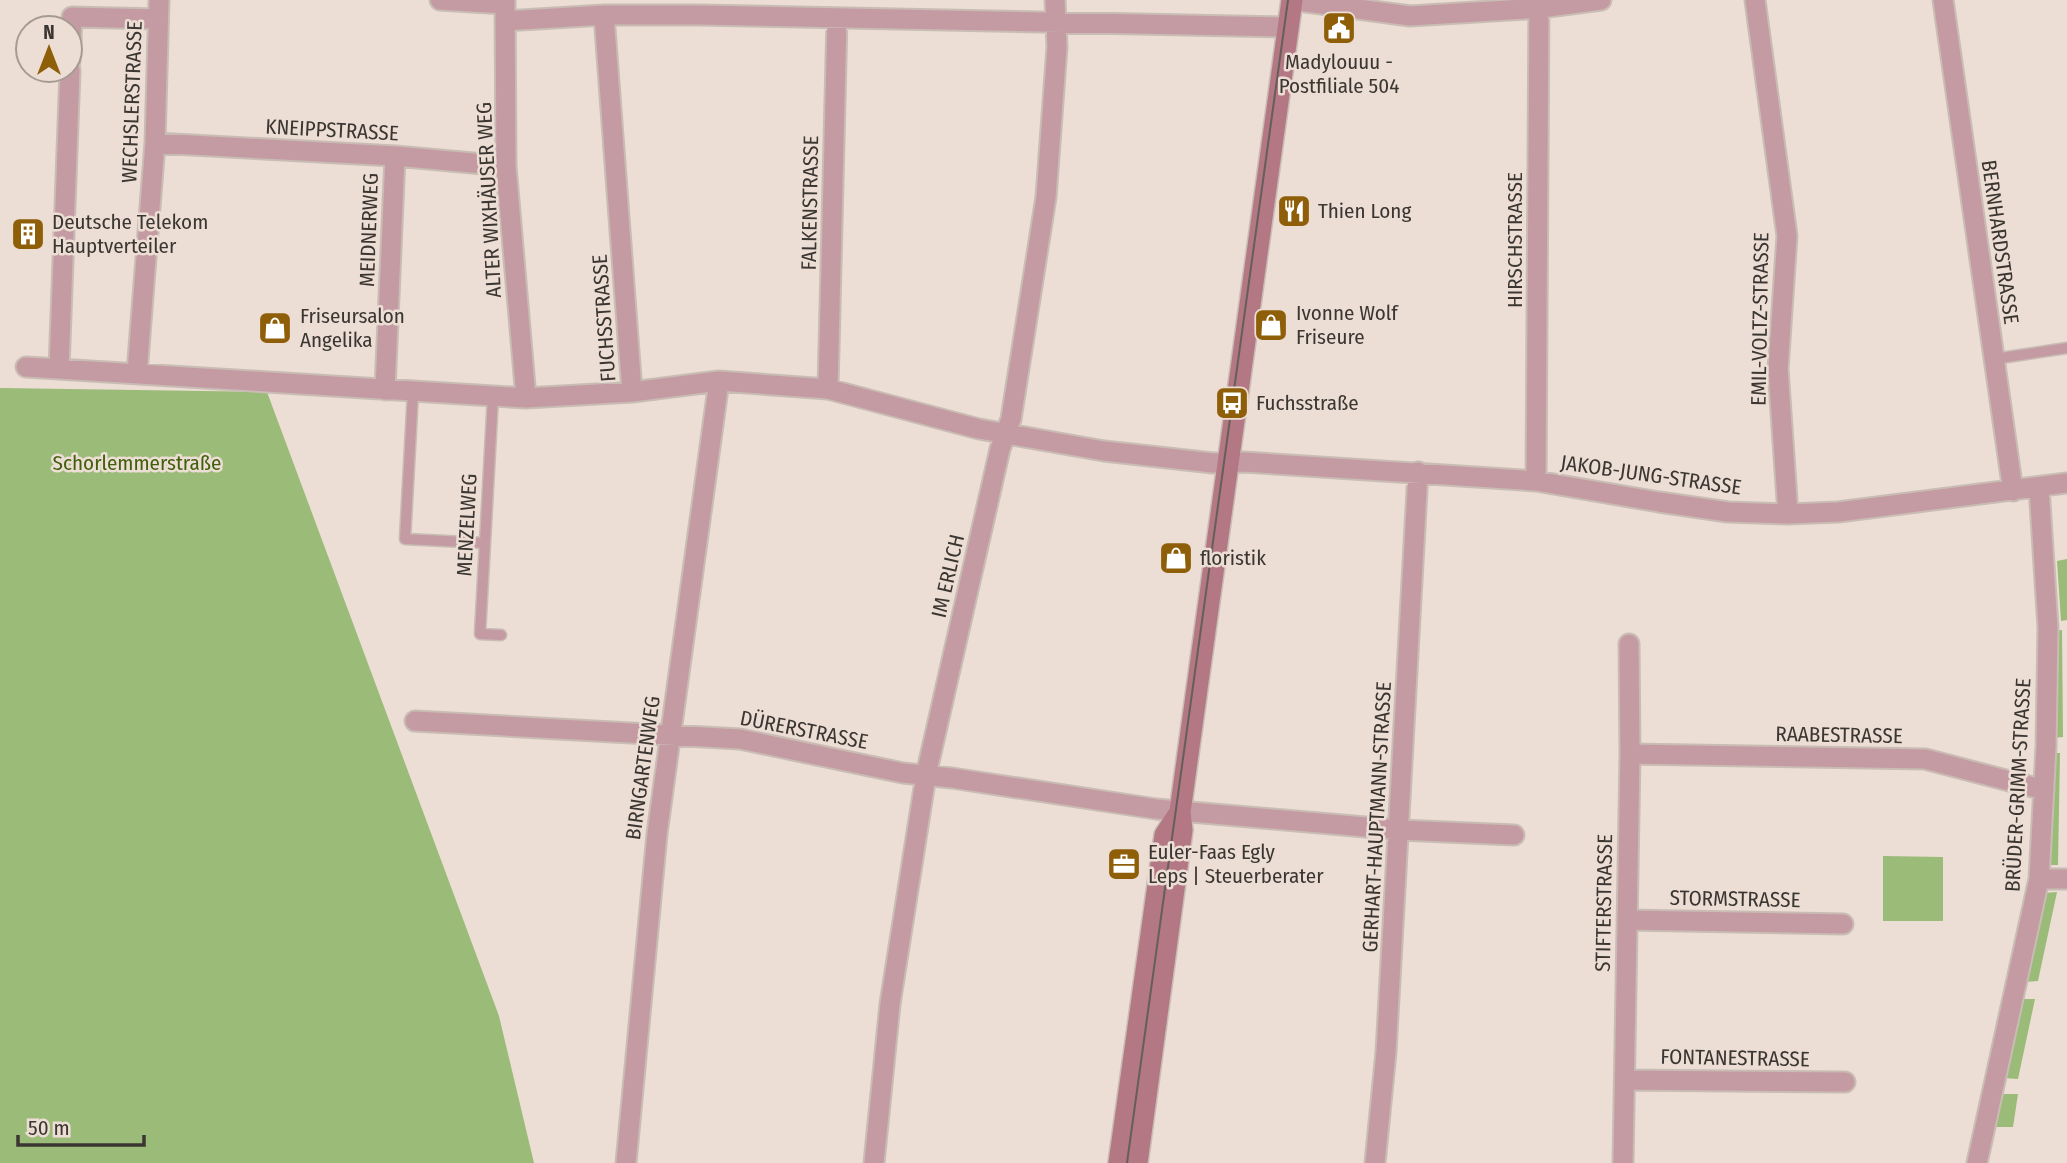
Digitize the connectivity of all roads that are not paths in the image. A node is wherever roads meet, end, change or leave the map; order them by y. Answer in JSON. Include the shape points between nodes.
{"nodes":[{"id":1,"x":440,"y":0,"type":"edge"},
{"id":2,"x":1055,"y":0,"type":"edge"},
{"id":3,"x":1292,"y":0,"type":"edge"},
{"id":4,"x":1601,"y":0,"type":"edge"},
{"id":5,"x":1755,"y":0,"type":"edge"},
{"id":6,"x":1943,"y":0,"type":"edge"},
{"id":7,"x":1539,"y":4,"type":"edge"},
{"id":8,"x":158,"y":9,"type":"edge"},
{"id":9,"x":505,"y":9,"type":"edge"},
{"id":10,"x":604,"y":15,"type":"junction"},
{"id":11,"x":84,"y":16,"type":"edge"},
{"id":12,"x":837,"y":18,"type":"junction"},
{"id":13,"x":1055,"y":20,"type":"junction"},
{"id":14,"x":1288,"y":27,"type":"junction"},
{"id":15,"x":69,"y":84,"type":"edge"},
{"id":16,"x":155,"y":143,"type":"junction"},
{"id":17,"x":395,"y":156,"type":"junction"},
{"id":18,"x":506,"y":166,"type":"junction"},
{"id":19,"x":2067,"y":348,"type":"edge"},
{"id":20,"x":1994,"y":359,"type":"junction"},
{"id":21,"x":26,"y":367,"type":"dead end"},
{"id":22,"x":59,"y":369,"type":"junction"},
{"id":23,"x":137,"y":373,"type":"junction"},
{"id":24,"x":719,"y":381,"type":"junction"},
{"id":25,"x":828,"y":389,"type":"junction"},
{"id":26,"x":386,"y":390,"type":"junction"},
{"id":27,"x":413,"y":392,"type":"junction"},
{"id":28,"x":632,"y":392,"type":"junction"},
{"id":29,"x":493,"y":396,"type":"junction"},
{"id":30,"x":526,"y":398,"type":"junction"},
{"id":31,"x":1006,"y":433,"type":"junction"},
{"id":32,"x":1228,"y":462,"type":"junction"},
{"id":33,"x":1418,"y":472,"type":"junction"},
{"id":34,"x":1536,"y":481,"type":"junction"},
{"id":35,"x":2067,"y":483,"type":"edge"},
{"id":36,"x":2039,"y":487,"type":"junction"},
{"id":37,"x":2013,"y":491,"type":"junction"},
{"id":38,"x":1788,"y":514,"type":"junction"},
{"id":39,"x":485,"y":543,"type":"junction"},
{"id":40,"x":501,"y":635,"type":"dead end"},
{"id":41,"x":1629,"y":644,"type":"dead end"},
{"id":42,"x":415,"y":721,"type":"dead end"},
{"id":43,"x":671,"y":735,"type":"junction"},
{"id":44,"x":1629,"y":754,"type":"junction"},
{"id":45,"x":926,"y":775,"type":"junction"},
{"id":46,"x":2044,"y":790,"type":"junction"},
{"id":47,"x":1180,"y":812,"type":"junction"},
{"id":48,"x":1400,"y":830,"type":"junction"},
{"id":49,"x":1514,"y":835,"type":"dead end"},
{"id":50,"x":2039,"y":879,"type":"junction"},
{"id":51,"x":2067,"y":879,"type":"edge"},
{"id":52,"x":1627,"y":920,"type":"junction"},
{"id":53,"x":1843,"y":924,"type":"dead end"},
{"id":54,"x":1625,"y":1080,"type":"junction"},
{"id":55,"x":1845,"y":1082,"type":"dead end"},
{"id":56,"x":626,"y":1163,"type":"edge"},
{"id":57,"x":874,"y":1163,"type":"edge"},
{"id":58,"x":1119,"y":1163,"type":"edge"},
{"id":59,"x":1137,"y":1163,"type":"edge"},
{"id":60,"x":1375,"y":1163,"type":"edge"},
{"id":61,"x":1623,"y":1163,"type":"edge"},
{"id":62,"x":1977,"y":1163,"type":"edge"}],
"edges":[{"from":1,"to":9,"type":"street"},
{"from":2,"to":13,"type":"street","name":"IM ERLICH"},
{"from":3,"to":7,"type":"street","via":[[1410,16]]},
{"from":3,"to":14,"type":"street"},
{"from":4,"to":7,"type":"street"},
{"from":5,"to":38,"type":"street","name":"EMIL-VOLTZ-STRASSE","via":[[1787,236],[1778,369]]},
{"from":6,"to":20,"type":"street","name":"BERNHARDSTRASSE"},
{"from":7,"to":34,"type":"street","name":"HIRSCHSTRASSE"},
{"from":8,"to":11,"type":"street"},
{"from":8,"to":16,"type":"street","name":"WECHSLERSTRASSE"},
{"from":9,"to":10,"type":"street"},
{"from":9,"to":18,"type":"street","name":"ALTER WIXHÄUSER WEG"},
{"from":10,"to":12,"type":"street"},
{"from":10,"to":28,"type":"street","name":"FUCHSSTRASSE"},
{"from":12,"to":13,"type":"street"},
{"from":12,"to":25,"type":"street","name":"FALKENSTRASSE"},
{"from":13,"to":14,"type":"street"},
{"from":13,"to":31,"type":"street","name":"IM ERLICH","via":[[1046,197]]},
{"from":14,"to":32,"type":"street"},
{"from":15,"to":22,"type":"street"},
{"from":16,"to":17,"type":"street","name":"KNEIPPSTRASSE"},
{"from":16,"to":23,"type":"street","name":"WECHSLERSTRASSE"},
{"from":17,"to":18,"type":"street","name":"KNEIPPSTRASSE"},
{"from":17,"to":26,"type":"street","name":"MEIDNERWEG"},
{"from":18,"to":30,"type":"street","name":"ALTER WIXHÄUSER WEG"},
{"from":19,"to":20,"type":"lane"},
{"from":20,"to":37,"type":"street","name":"BERNHARDSTRASSE"},
{"from":21,"to":22,"type":"street"},
{"from":22,"to":23,"type":"street"},
{"from":23,"to":26,"type":"street"},
{"from":24,"to":25,"type":"street","name":"FUCHSSTRASSE"},
{"from":24,"to":28,"type":"street","name":"FUCHSSTRASSE"},
{"from":24,"to":43,"type":"street","name":"BIRNGARTENWEG"},
{"from":25,"to":31,"type":"street","name":"FUCHSSTRASSE"},
{"from":26,"to":27,"type":"street"},
{"from":27,"to":29,"type":"street"},
{"from":27,"to":39,"type":"lane","via":[[405,539]]},
{"from":28,"to":30,"type":"street"},
{"from":29,"to":30,"type":"street"},
{"from":29,"to":39,"type":"lane","name":"MENZELWEG"},
{"from":31,"to":32,"type":"street","name":"FUCHSSTRASSE","via":[[1137,456]]},
{"from":31,"to":45,"type":"street","name":"IM ERLICH"},
{"from":32,"to":33,"type":"street","name":"JAKOB-JUNG-STRASSE"},
{"from":32,"to":47,"type":"street"},
{"from":33,"to":34,"type":"street","name":"JAKOB-JUNG-STRASSE"},
{"from":33,"to":48,"type":"street","name":"GERHART-HAUPTMANN-STRASSE"},
{"from":34,"to":38,"type":"street","name":"JAKOB-JUNG-STRASSE","via":[[1728,512]]},
{"from":35,"to":36,"type":"street","name":"JAKOB-JUNG-STRASSE"},
{"from":36,"to":37,"type":"street","name":"JAKOB-JUNG-STRASSE"},
{"from":36,"to":46,"type":"street","name":"BRÜDER-GRIMM-STRASSE","via":[[2048,628]]},
{"from":37,"to":38,"type":"street","name":"JAKOB-JUNG-STRASSE"},
{"from":39,"to":40,"type":"lane","name":"MENZELWEG","via":[[480,634]]},
{"from":41,"to":44,"type":"street","name":"STIFTERSTRASSE"},
{"from":42,"to":43,"type":"street","name":"DÜRERSTRASSE"},
{"from":43,"to":45,"type":"street","name":"DÜRERSTRASSE","via":[[740,739]]},
{"from":43,"to":56,"type":"street","name":"BIRNGARTENWEG","via":[[657,834]]},
{"from":44,"to":46,"type":"street","name":"RAABESTRASSE","via":[[1925,759]]},
{"from":44,"to":52,"type":"street","name":"STIFTERSTRASSE"},
{"from":45,"to":47,"type":"street","name":"DÜRERSTRASSE"},
{"from":45,"to":57,"type":"street","name":"IM ERLICH","via":[[890,1004]]},
{"from":46,"to":50,"type":"street","name":"BRÜDER-GRIMM-STRASSE"},
{"from":47,"to":48,"type":"street","name":"DÜRERSTRASSE"},
{"from":47,"to":58,"type":"street","via":[[1165,835]]},
{"from":47,"to":59,"type":"street","via":[[1182,830]]},
{"from":48,"to":49,"type":"street","name":"DÜRERSTRASSE"},
{"from":48,"to":60,"type":"street","name":"GERHART-HAUPTMANN-STRASSE"},
{"from":50,"to":51,"type":"street"},
{"from":50,"to":62,"type":"street","name":"BRÜDER-GRIMM-STRASSE"},
{"from":52,"to":53,"type":"street","name":"STORMSTRASSE"},
{"from":52,"to":54,"type":"street","name":"STIFTERSTRASSE"},
{"from":54,"to":55,"type":"street","name":"FONTANESTRASSE"},
{"from":54,"to":61,"type":"street","name":"STIFTERSTRASSE"}]}
